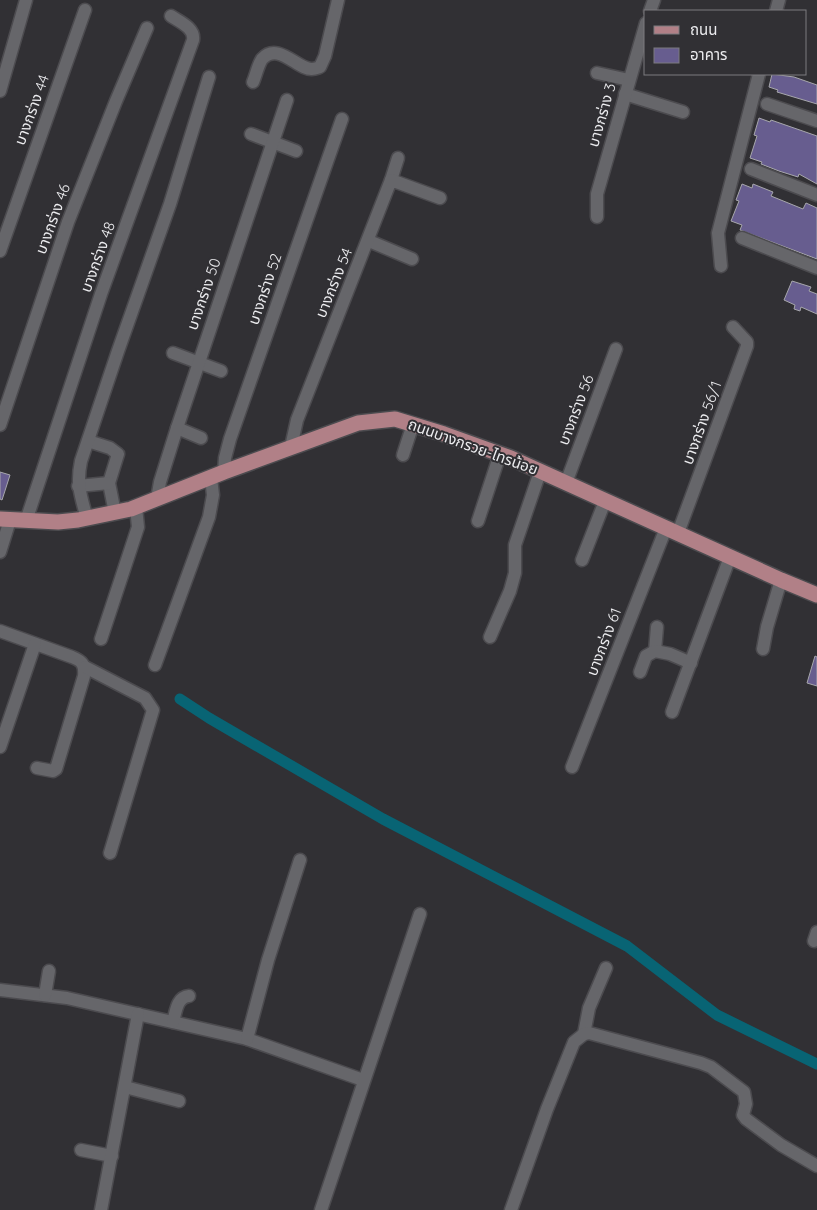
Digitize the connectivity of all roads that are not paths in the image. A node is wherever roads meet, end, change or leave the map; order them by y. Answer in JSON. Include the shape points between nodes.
{"nodes":[{"id":1,"x":26,"y":0,"type":"edge"},
{"id":2,"x":338,"y":0,"type":"edge"},
{"id":3,"x":85,"y":10,"type":"dead end"},
{"id":4,"x":171,"y":16,"type":"dead end"},
{"id":5,"x":147,"y":28,"type":"dead end"},
{"id":6,"x":644,"y":29,"type":"edge"},
{"id":7,"x":598,"y":73,"type":"dead end"},
{"id":8,"x":759,"y":75,"type":"edge"},
{"id":9,"x":209,"y":77,"type":"dead end"},
{"id":10,"x":629,"y":80,"type":"junction"},
{"id":11,"x":253,"y":82,"type":"dead end"},
{"id":12,"x":0,"y":91,"type":"edge"},
{"id":13,"x":625,"y":94,"type":"junction"},
{"id":14,"x":287,"y":100,"type":"dead end"},
{"id":15,"x":767,"y":104,"type":"dead end"},
{"id":16,"x":683,"y":112,"type":"dead end"},
{"id":17,"x":342,"y":119,"type":"dead end"},
{"id":18,"x":817,"y":121,"type":"edge"},
{"id":19,"x":251,"y":134,"type":"dead end"},
{"id":20,"x":273,"y":142,"type":"junction"},
{"id":21,"x":296,"y":151,"type":"dead end"},
{"id":22,"x":398,"y":158,"type":"dead end"},
{"id":23,"x":751,"y":169,"type":"dead end"},
{"id":24,"x":391,"y":180,"type":"junction"},
{"id":25,"x":817,"y":195,"type":"edge"},
{"id":26,"x":440,"y":198,"type":"dead end"},
{"id":27,"x":597,"y":217,"type":"dead end"},
{"id":28,"x":742,"y":238,"type":"dead end"},
{"id":29,"x":368,"y":240,"type":"junction"},
{"id":30,"x":0,"y":251,"type":"edge"},
{"id":31,"x":412,"y":259,"type":"dead end"},
{"id":32,"x":721,"y":266,"type":"dead end"},
{"id":33,"x":817,"y":268,"type":"edge"},
{"id":34,"x":733,"y":327,"type":"dead end"},
{"id":35,"x":616,"y":349,"type":"dead end"},
{"id":36,"x":173,"y":353,"type":"dead end"},
{"id":37,"x":198,"y":363,"type":"junction"},
{"id":38,"x":220,"y":371,"type":"dead end"},
{"id":39,"x":413,"y":424,"type":"junction"},
{"id":40,"x":0,"y":426,"type":"edge"},
{"id":41,"x":177,"y":428,"type":"junction"},
{"id":42,"x":201,"y":438,"type":"dead end"},
{"id":43,"x":88,"y":441,"type":"junction"},
{"id":44,"x":291,"y":447,"type":"junction"},
{"id":45,"x":500,"y":454,"type":"junction"},
{"id":46,"x":404,"y":455,"type":"dead end"},
{"id":47,"x":540,"y":472,"type":"junction"},
{"id":48,"x":217,"y":475,"type":"junction"},
{"id":49,"x":110,"y":483,"type":"junction"},
{"id":50,"x":566,"y":483,"type":"junction"},
{"id":51,"x":78,"y":486,"type":"junction"},
{"id":52,"x":157,"y":499,"type":"junction"},
{"id":53,"x":605,"y":501,"type":"junction"},
{"id":54,"x":136,"y":507,"type":"junction"},
{"id":55,"x":115,"y":513,"type":"junction"},
{"id":56,"x":5,"y":519,"type":"edge"},
{"id":57,"x":87,"y":519,"type":"junction"},
{"id":58,"x":26,"y":521,"type":"junction"},
{"id":59,"x":478,"y":521,"type":"dead end"},
{"id":60,"x":672,"y":531,"type":"junction"},
{"id":61,"x":0,"y":552,"type":"edge"},
{"id":62,"x":730,"y":557,"type":"junction"},
{"id":63,"x":582,"y":560,"type":"dead end"},
{"id":64,"x":781,"y":580,"type":"junction"},
{"id":65,"x":817,"y":595,"type":"edge"},
{"id":66,"x":657,"y":627,"type":"dead end"},
{"id":67,"x":0,"y":630,"type":"edge"},
{"id":68,"x":490,"y":637,"type":"dead end"},
{"id":69,"x":102,"y":639,"type":"dead end"},
{"id":70,"x":35,"y":644,"type":"junction"},
{"id":71,"x":763,"y":649,"type":"dead end"},
{"id":72,"x":655,"y":651,"type":"junction"},
{"id":73,"x":691,"y":663,"type":"junction"},
{"id":74,"x":155,"y":665,"type":"dead end"},
{"id":75,"x":85,"y":668,"type":"junction"},
{"id":76,"x":640,"y":672,"type":"dead end"},
{"id":77,"x":672,"y":712,"type":"dead end"},
{"id":78,"x":0,"y":747,"type":"edge"},
{"id":79,"x":572,"y":767,"type":"dead end"},
{"id":80,"x":37,"y":768,"type":"dead end"},
{"id":81,"x":110,"y":853,"type":"dead end"},
{"id":82,"x":300,"y":860,"type":"dead end"},
{"id":83,"x":420,"y":914,"type":"dead end"},
{"id":84,"x":606,"y":968,"type":"dead end"},
{"id":85,"x":49,"y":971,"type":"dead end"},
{"id":86,"x":0,"y":990,"type":"edge"},
{"id":87,"x":45,"y":995,"type":"junction"},
{"id":88,"x":189,"y":996,"type":"dead end"},
{"id":89,"x":138,"y":1014,"type":"junction"},
{"id":90,"x":173,"y":1022,"type":"junction"},
{"id":91,"x":584,"y":1034,"type":"junction"},
{"id":92,"x":247,"y":1039,"type":"junction"},
{"id":93,"x":363,"y":1080,"type":"junction"},
{"id":94,"x":125,"y":1087,"type":"junction"},
{"id":95,"x":179,"y":1101,"type":"dead end"},
{"id":96,"x":81,"y":1150,"type":"dead end"},
{"id":97,"x":112,"y":1156,"type":"junction"},
{"id":98,"x":817,"y":1166,"type":"edge"},
{"id":99,"x":101,"y":1210,"type":"edge"},
{"id":100,"x":321,"y":1210,"type":"edge"},
{"id":101,"x":510,"y":1210,"type":"edge"}],
"edges":[{"from":1,"to":12,"type":"street"},
{"from":2,"to":11,"type":"street","via":[[320,67],[312,69],[285,56],[270,55],[262,60]]},
{"from":3,"to":30,"type":"street","name":"บางกร่าง 44"},
{"from":4,"to":58,"type":"street","name":"บางกร่าง 48","via":[[192,31],[194,40],[101,294]]},
{"from":5,"to":40,"type":"street","name":"บางกร่าง 46","via":[[68,222]]},
{"from":6,"to":10,"type":"street","name":"บางกร่าง 3"},
{"from":7,"to":10,"type":"street"},
{"from":8,"to":32,"type":"street","via":[[718,233]]},
{"from":9,"to":43,"type":"street","via":[[170,204]]},
{"from":10,"to":13,"type":"street","name":"บางกร่าง 3"},
{"from":13,"to":16,"type":"street"},
{"from":13,"to":27,"type":"street","name":"บางกร่าง 3","via":[[597,194]]},
{"from":14,"to":20,"type":"street","name":"บางกร่าง 50"},
{"from":15,"to":18,"type":"street"},
{"from":17,"to":48,"type":"street","name":"บางกร่าง 52"},
{"from":19,"to":20,"type":"street"},
{"from":20,"to":21,"type":"street"},
{"from":20,"to":37,"type":"street","name":"บางกร่าง 50"},
{"from":22,"to":24,"type":"street","name":"บางกร่าง 54"},
{"from":23,"to":25,"type":"street"},
{"from":24,"to":26,"type":"street"},
{"from":24,"to":29,"type":"street","name":"บางกร่าง 54"},
{"from":28,"to":33,"type":"street"},
{"from":29,"to":31,"type":"street"},
{"from":29,"to":44,"type":"street","name":"บางกร่าง 54","via":[[298,420]]},
{"from":34,"to":60,"type":"street","name":"บางกร่าง 56/1","via":[[747,346]]},
{"from":35,"to":50,"type":"street","name":"บางกร่าง 56"},
{"from":36,"to":37,"type":"street"},
{"from":37,"to":38,"type":"street"},
{"from":37,"to":41,"type":"street","name":"บางกร่าง 50"},
{"from":39,"to":44,"type":"main road","name":"ถนนบางกรวย-ไทรน้อย","via":[[395,419],[358,423]]},
{"from":39,"to":45,"type":"main road","name":"ถนนบางกรวย-ไทรน้อย"},
{"from":39,"to":46,"type":"street"},
{"from":41,"to":42,"type":"street"},
{"from":41,"to":52,"type":"street","name":"บางกร่าง 50"},
{"from":43,"to":49,"type":"street","via":[[118,454]]},
{"from":43,"to":51,"type":"street"},
{"from":44,"to":48,"type":"main road","name":"ถนนบางกรวย-ไทรน้อย"},
{"from":45,"to":47,"type":"main road","name":"ถนนบางกรวย-ไทรน้อย"},
{"from":45,"to":59,"type":"street"},
{"from":47,"to":50,"type":"main road","name":"ถนนบางกรวย-ไทรน้อย"},
{"from":47,"to":68,"type":"street","via":[[515,545],[515,573],[510,591]]},
{"from":48,"to":52,"type":"main road","name":"ถนนบางกรวย-ไทรน้อย"},
{"from":48,"to":74,"type":"street","name":"บางกร่าง 52","via":[[209,517]]},
{"from":49,"to":51,"type":"street"},
{"from":49,"to":55,"type":"street"},
{"from":50,"to":53,"type":"main road","name":"ถนนบางกรวย-ไทรน้อย"},
{"from":51,"to":57,"type":"street"},
{"from":52,"to":54,"type":"main road","name":"ถนนบางกรวย-ไทรน้อย"},
{"from":53,"to":60,"type":"main road","name":"ถนนบางกรวย-ไทรน้อย"},
{"from":53,"to":63,"type":"street"},
{"from":54,"to":55,"type":"main road","name":"ถนนบางกรวย-ไทรน้อย"},
{"from":54,"to":69,"type":"street","via":[[138,528]]},
{"from":55,"to":57,"type":"main road","name":"ถนนบางกรวย-ไทรน้อย"},
{"from":56,"to":58,"type":"main road","name":"ถนนบางกรวย-ไทรน้อย"},
{"from":56,"to":61,"type":"street"},
{"from":57,"to":58,"type":"main road","name":"ถนนบางกรวย-ไทรน้อย"},
{"from":60,"to":62,"type":"main road","name":"ถนนบางกรวย-ไทรน้อย"},
{"from":60,"to":79,"type":"street","name":"บางกร่าง 61"},
{"from":62,"to":64,"type":"main road","name":"ถนนบางกรวย-ไทรน้อย"},
{"from":62,"to":73,"type":"street"},
{"from":64,"to":65,"type":"main road","name":"ถนนบางกรวย-ไทรน้อย"},
{"from":64,"to":71,"type":"street"},
{"from":66,"to":72,"type":"street"},
{"from":67,"to":70,"type":"street"},
{"from":70,"to":75,"type":"street","via":[[81,661]]},
{"from":70,"to":78,"type":"street"},
{"from":72,"to":73,"type":"street"},
{"from":72,"to":76,"type":"street","via":[[646,656]]},
{"from":73,"to":77,"type":"street"},
{"from":75,"to":80,"type":"street","via":[[56,769]]},
{"from":75,"to":81,"type":"street","via":[[145,698],[152,710]]},
{"from":82,"to":92,"type":"street"},
{"from":83,"to":93,"type":"street"},
{"from":84,"to":91,"type":"street","via":[[589,1008]]},
{"from":85,"to":87,"type":"street"},
{"from":86,"to":87,"type":"street"},
{"from":87,"to":89,"type":"street"},
{"from":88,"to":90,"type":"street","via":[[180,1000]]},
{"from":89,"to":90,"type":"street"},
{"from":89,"to":94,"type":"street"},
{"from":90,"to":92,"type":"street"},
{"from":91,"to":98,"type":"street","via":[[712,1067],[744,1092],[746,1104],[743,1115],[746,1119]]},
{"from":91,"to":101,"type":"street","via":[[574,1042]]},
{"from":92,"to":93,"type":"street"},
{"from":93,"to":100,"type":"street"},
{"from":94,"to":95,"type":"street"},
{"from":94,"to":97,"type":"street"},
{"from":96,"to":97,"type":"street"},
{"from":97,"to":99,"type":"street"}]}
